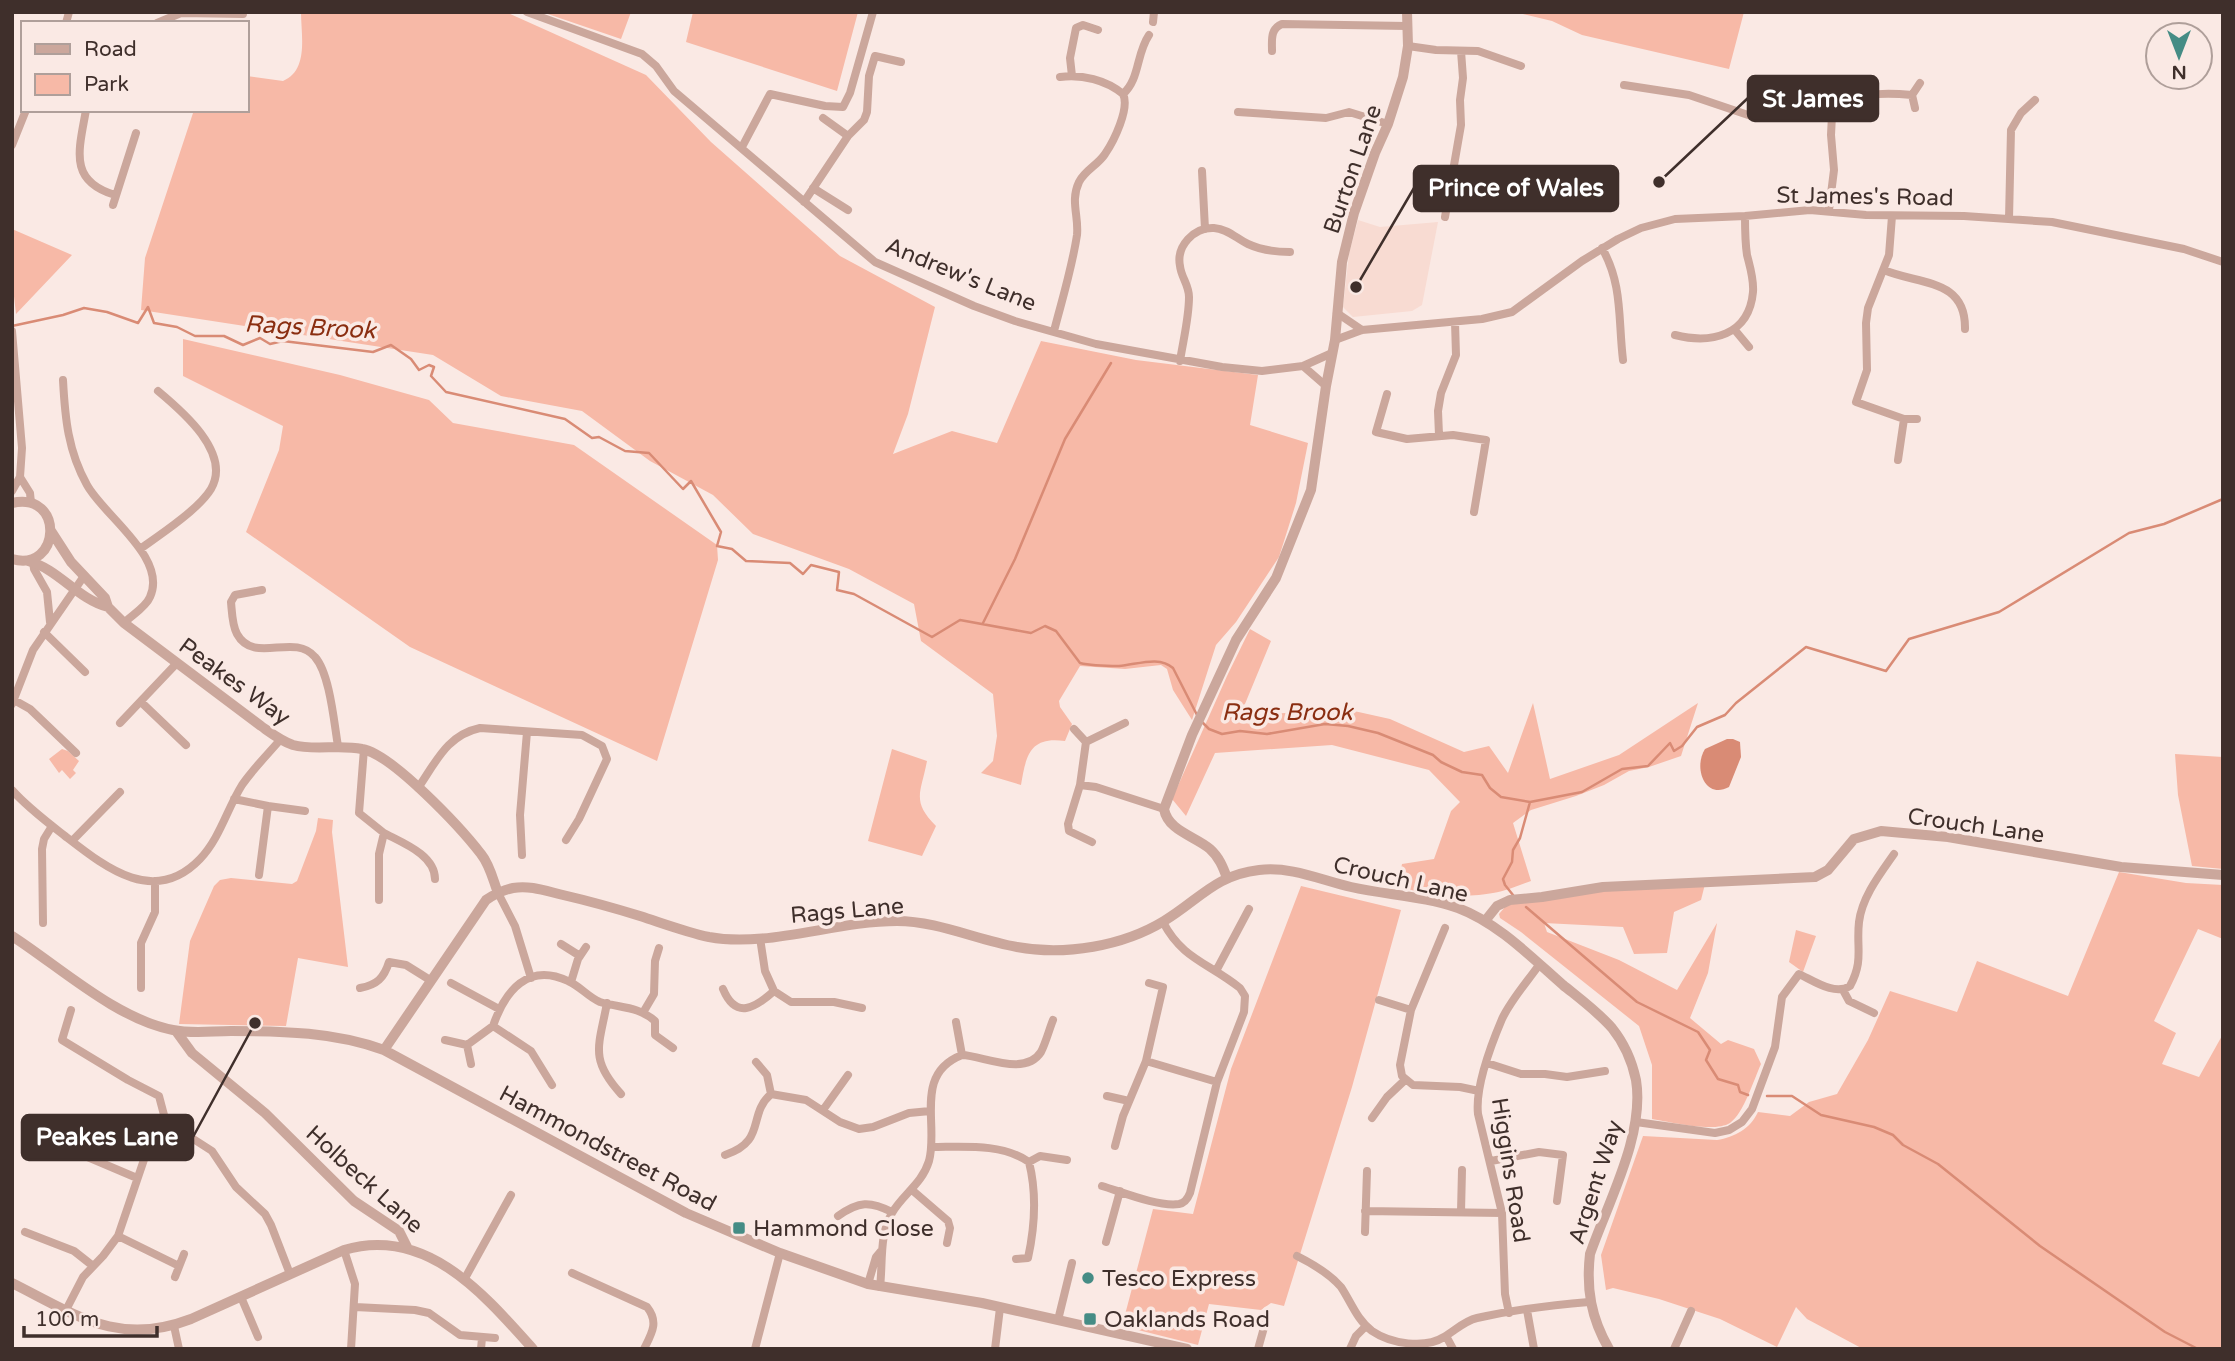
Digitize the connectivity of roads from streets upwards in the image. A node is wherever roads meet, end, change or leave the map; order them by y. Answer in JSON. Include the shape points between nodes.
{"nodes":[{"id":1,"x":527,"y":12,"type":"edge"},
{"id":2,"x":873,"y":12,"type":"edge"},
{"id":3,"x":1407,"y":12,"type":"edge"},
{"id":4,"x":243,"y":14,"type":"edge"},
{"id":5,"x":162,"y":21,"type":"edge"},
{"id":6,"x":1407,"y":26,"type":"junction"},
{"id":7,"x":1098,"y":30,"type":"dead end"},
{"id":8,"x":1149,"y":35,"type":"dead end"},
{"id":9,"x":1408,"y":46,"type":"junction"},
{"id":10,"x":1272,"y":51,"type":"dead end"},
{"id":11,"x":1461,"y":51,"type":"junction"},
{"id":12,"x":901,"y":62,"type":"dead end"},
{"id":13,"x":1521,"y":66,"type":"dead end"},
{"id":14,"x":1072,"y":75,"type":"junction"},
{"id":15,"x":1060,"y":77,"type":"dead end"},
{"id":16,"x":1920,"y":83,"type":"dead end"},
{"id":17,"x":1624,"y":85,"type":"dead end"},
{"id":18,"x":1123,"y":94,"type":"junction"},
{"id":19,"x":1912,"y":95,"type":"junction"},
{"id":20,"x":2035,"y":100,"type":"dead end"},
{"id":21,"x":1915,"y":108,"type":"dead end"},
{"id":22,"x":25,"y":112,"type":"edge"},
{"id":23,"x":86,"y":112,"type":"edge"},
{"id":24,"x":1238,"y":112,"type":"dead end"},
{"id":25,"x":1832,"y":115,"type":"junction"},
{"id":26,"x":823,"y":118,"type":"dead end"},
{"id":27,"x":1388,"y":124,"type":"junction"},
{"id":28,"x":136,"y":133,"type":"dead end"},
{"id":29,"x":848,"y":136,"type":"junction"},
{"id":30,"x":12,"y":145,"type":"edge"},
{"id":31,"x":742,"y":147,"type":"junction"},
{"id":32,"x":1202,"y":171,"type":"dead end"},
{"id":33,"x":813,"y":188,"type":"junction"},
{"id":34,"x":115,"y":195,"type":"junction"},
{"id":35,"x":804,"y":202,"type":"junction"},
{"id":36,"x":113,"y":205,"type":"dead end"},
{"id":37,"x":848,"y":210,"type":"dead end"},
{"id":38,"x":1829,"y":210,"type":"junction"},
{"id":39,"x":1745,"y":216,"type":"junction"},
{"id":40,"x":1892,"y":216,"type":"junction"},
{"id":41,"x":1445,"y":217,"type":"dead end"},
{"id":42,"x":2009,"y":219,"type":"junction"},
{"id":43,"x":1205,"y":229,"type":"junction"},
{"id":44,"x":1602,"y":248,"type":"junction"},
{"id":45,"x":1290,"y":252,"type":"dead end"},
{"id":46,"x":2223,"y":262,"type":"edge"},
{"id":47,"x":1884,"y":270,"type":"junction"},
{"id":48,"x":1337,"y":313,"type":"junction"},
{"id":49,"x":1455,"y":322,"type":"junction"},
{"id":50,"x":1734,"y":329,"type":"junction"},
{"id":51,"x":1965,"y":329,"type":"dead end"},
{"id":52,"x":1362,"y":330,"type":"junction"},
{"id":53,"x":12,"y":331,"type":"edge"},
{"id":54,"x":1054,"y":331,"type":"junction"},
{"id":55,"x":1675,"y":335,"type":"dead end"},
{"id":56,"x":1335,"y":340,"type":"junction"},
{"id":57,"x":1749,"y":347,"type":"dead end"},
{"id":58,"x":1332,"y":353,"type":"junction"},
{"id":59,"x":1623,"y":360,"type":"dead end"},
{"id":60,"x":1180,"y":361,"type":"junction"},
{"id":61,"x":1303,"y":366,"type":"junction"},
{"id":62,"x":63,"y":380,"type":"dead end"},
{"id":63,"x":1326,"y":386,"type":"junction"},
{"id":64,"x":158,"y":391,"type":"dead end"},
{"id":65,"x":1387,"y":394,"type":"dead end"},
{"id":66,"x":1904,"y":419,"type":"junction"},
{"id":67,"x":1917,"y":419,"type":"dead end"},
{"id":68,"x":1439,"y":435,"type":"junction"},
{"id":69,"x":1898,"y":460,"type":"dead end"},
{"id":70,"x":20,"y":477,"type":"junction"},
{"id":71,"x":12,"y":491,"type":"edge"},
{"id":72,"x":12,"y":503,"type":"edge"},
{"id":73,"x":31,"y":503,"type":"junction"},
{"id":74,"x":1474,"y":512,"type":"dead end"},
{"id":75,"x":51,"y":531,"type":"junction"},
{"id":76,"x":140,"y":549,"type":"junction"},
{"id":77,"x":12,"y":559,"type":"edge"},
{"id":78,"x":30,"y":561,"type":"junction"},
{"id":79,"x":84,"y":576,"type":"junction"},
{"id":80,"x":76,"y":589,"type":"junction"},
{"id":81,"x":262,"y":590,"type":"dead end"},
{"id":82,"x":108,"y":607,"type":"junction"},
{"id":83,"x":50,"y":622,"type":"junction"},
{"id":84,"x":124,"y":623,"type":"junction"},
{"id":85,"x":44,"y":632,"type":"junction"},
{"id":86,"x":176,"y":664,"type":"junction"},
{"id":87,"x":85,"y":671,"type":"dead end"},
{"id":88,"x":16,"y":683,"type":"edge"},
{"id":89,"x":13,"y":702,"type":"edge"},
{"id":90,"x":141,"y":702,"type":"junction"},
{"id":91,"x":120,"y":723,"type":"dead end"},
{"id":92,"x":1125,"y":723,"type":"dead end"},
{"id":93,"x":1074,"y":729,"type":"dead end"},
{"id":94,"x":527,"y":732,"type":"junction"},
{"id":95,"x":280,"y":740,"type":"junction"},
{"id":96,"x":1086,"y":742,"type":"junction"},
{"id":97,"x":186,"y":745,"type":"dead end"},
{"id":98,"x":338,"y":746,"type":"junction"},
{"id":99,"x":364,"y":749,"type":"junction"},
{"id":100,"x":76,"y":753,"type":"dead end"},
{"id":101,"x":1080,"y":785,"type":"junction"},
{"id":102,"x":418,"y":788,"type":"junction"},
{"id":103,"x":12,"y":790,"type":"edge"},
{"id":104,"x":120,"y":792,"type":"dead end"},
{"id":105,"x":234,"y":799,"type":"junction"},
{"id":106,"x":268,"y":806,"type":"junction"},
{"id":107,"x":1164,"y":809,"type":"junction"},
{"id":108,"x":305,"y":811,"type":"dead end"},
{"id":109,"x":52,"y":826,"type":"junction"},
{"id":110,"x":384,"y":833,"type":"junction"},
{"id":111,"x":566,"y":840,"type":"dead end"},
{"id":112,"x":72,"y":841,"type":"junction"},
{"id":113,"x":1092,"y":842,"type":"dead end"},
{"id":114,"x":1894,"y":854,"type":"dead end"},
{"id":115,"x":522,"y":855,"type":"dead end"},
{"id":116,"x":260,"y":875,"type":"dead end"},
{"id":117,"x":2223,"y":876,"type":"edge"},
{"id":118,"x":1227,"y":878,"type":"junction"},
{"id":119,"x":435,"y":879,"type":"dead end"},
{"id":120,"x":155,"y":881,"type":"junction"},
{"id":121,"x":498,"y":892,"type":"junction"},
{"id":122,"x":379,"y":900,"type":"dead end"},
{"id":123,"x":1250,"y":909,"type":"dead end"},
{"id":124,"x":1485,"y":921,"type":"junction"},
{"id":125,"x":1163,"y":922,"type":"junction"},
{"id":126,"x":43,"y":923,"type":"dead end"},
{"id":127,"x":1445,"y":928,"type":"dead end"},
{"id":128,"x":12,"y":936,"type":"edge"},
{"id":129,"x":760,"y":938,"type":"junction"},
{"id":130,"x":561,"y":944,"type":"dead end"},
{"id":131,"x":586,"y":947,"type":"dead end"},
{"id":132,"x":659,"y":948,"type":"dead end"},
{"id":133,"x":580,"y":956,"type":"junction"},
{"id":134,"x":1539,"y":965,"type":"junction"},
{"id":135,"x":1216,"y":971,"type":"junction"},
{"id":136,"x":531,"y":978,"type":"junction"},
{"id":137,"x":430,"y":980,"type":"junction"},
{"id":138,"x":571,"y":982,"type":"junction"},
{"id":139,"x":451,"y":983,"type":"dead end"},
{"id":140,"x":1149,"y":984,"type":"dead end"},
{"id":141,"x":141,"y":988,"type":"dead end"},
{"id":142,"x":360,"y":988,"type":"dead end"},
{"id":143,"x":723,"y":989,"type":"dead end"},
{"id":144,"x":1843,"y":990,"type":"junction"},
{"id":145,"x":775,"y":991,"type":"junction"},
{"id":146,"x":1255,"y":993,"type":"dead end"},
{"id":147,"x":1245,"y":996,"type":"junction"},
{"id":148,"x":1378,"y":1000,"type":"dead end"},
{"id":149,"x":607,"y":1003,"type":"junction"},
{"id":150,"x":862,"y":1008,"type":"dead end"},
{"id":151,"x":499,"y":1009,"type":"junction"},
{"id":152,"x":71,"y":1010,"type":"dead end"},
{"id":153,"x":1412,"y":1010,"type":"junction"},
{"id":154,"x":644,"y":1012,"type":"junction"},
{"id":155,"x":1874,"y":1013,"type":"dead end"},
{"id":156,"x":1053,"y":1020,"type":"dead end"},
{"id":157,"x":956,"y":1022,"type":"dead end"},
{"id":158,"x":493,"y":1026,"type":"junction"},
{"id":159,"x":176,"y":1031,"type":"junction"},
{"id":160,"x":445,"y":1040,"type":"dead end"},
{"id":161,"x":467,"y":1045,"type":"junction"},
{"id":162,"x":673,"y":1048,"type":"dead end"},
{"id":163,"x":384,"y":1050,"type":"junction"},
{"id":164,"x":962,"y":1055,"type":"junction"},
{"id":165,"x":1146,"y":1061,"type":"junction"},
{"id":166,"x":756,"y":1062,"type":"dead end"},
{"id":167,"x":1487,"y":1063,"type":"junction"},
{"id":168,"x":471,"y":1064,"type":"dead end"},
{"id":169,"x":1605,"y":1071,"type":"dead end"},
{"id":170,"x":848,"y":1074,"type":"dead end"},
{"id":171,"x":1405,"y":1080,"type":"junction"},
{"id":172,"x":1217,"y":1082,"type":"junction"},
{"id":173,"x":552,"y":1085,"type":"dead end"},
{"id":174,"x":1479,"y":1091,"type":"junction"},
{"id":175,"x":621,"y":1094,"type":"dead end"},
{"id":176,"x":771,"y":1094,"type":"junction"},
{"id":177,"x":1107,"y":1096,"type":"dead end"},
{"id":178,"x":1129,"y":1101,"type":"junction"},
{"id":179,"x":823,"y":1110,"type":"junction"},
{"id":180,"x":930,"y":1111,"type":"junction"},
{"id":181,"x":1372,"y":1118,"type":"dead end"},
{"id":182,"x":1636,"y":1122,"type":"junction"},
{"id":183,"x":165,"y":1127,"type":"junction"},
{"id":184,"x":1115,"y":1146,"type":"dead end"},
{"id":185,"x":932,"y":1147,"type":"junction"},
{"id":186,"x":71,"y":1150,"type":"dead end"},
{"id":187,"x":726,"y":1155,"type":"dead end"},
{"id":188,"x":1066,"y":1160,"type":"dead end"},
{"id":189,"x":1491,"y":1161,"type":"junction"},
{"id":190,"x":1029,"y":1162,"type":"junction"},
{"id":191,"x":1462,"y":1170,"type":"dead end"},
{"id":192,"x":1367,"y":1171,"type":"dead end"},
{"id":193,"x":137,"y":1178,"type":"junction"},
{"id":194,"x":1102,"y":1186,"type":"dead end"},
{"id":195,"x":912,"y":1190,"type":"junction"},
{"id":196,"x":1120,"y":1191,"type":"junction"},
{"id":197,"x":511,"y":1195,"type":"dead end"},
{"id":198,"x":1557,"y":1201,"type":"dead end"},
{"id":199,"x":1365,"y":1211,"type":"junction"},
{"id":200,"x":892,"y":1212,"type":"junction"},
{"id":201,"x":1461,"y":1212,"type":"junction"},
{"id":202,"x":1503,"y":1213,"type":"junction"},
{"id":203,"x":838,"y":1216,"type":"dead end"},
{"id":204,"x":25,"y":1232,"type":"dead end"},
{"id":205,"x":1365,"y":1232,"type":"dead end"},
{"id":206,"x":118,"y":1236,"type":"junction"},
{"id":207,"x":1106,"y":1242,"type":"dead end"},
{"id":208,"x":947,"y":1243,"type":"dead end"},
{"id":209,"x":407,"y":1247,"type":"junction"},
{"id":210,"x":344,"y":1250,"type":"junction"},
{"id":211,"x":881,"y":1251,"type":"junction"},
{"id":212,"x":780,"y":1253,"type":"junction"},
{"id":213,"x":184,"y":1254,"type":"dead end"},
{"id":214,"x":1297,"y":1256,"type":"dead end"},
{"id":215,"x":1016,"y":1259,"type":"dead end"},
{"id":216,"x":1072,"y":1263,"type":"dead end"},
{"id":217,"x":93,"y":1266,"type":"junction"},
{"id":218,"x":179,"y":1266,"type":"junction"},
{"id":219,"x":572,"y":1273,"type":"dead end"},
{"id":220,"x":290,"y":1274,"type":"junction"},
{"id":221,"x":175,"y":1277,"type":"dead end"},
{"id":222,"x":464,"y":1280,"type":"junction"},
{"id":223,"x":12,"y":1283,"type":"edge"},
{"id":224,"x":868,"y":1284,"type":"junction"},
{"id":225,"x":880,"y":1287,"type":"junction"},
{"id":226,"x":241,"y":1297,"type":"junction"},
{"id":227,"x":1589,"y":1302,"type":"junction"},
{"id":228,"x":355,"y":1307,"type":"junction"},
{"id":229,"x":1000,"y":1308,"type":"junction"},
{"id":230,"x":66,"y":1310,"type":"junction"},
{"id":231,"x":1527,"y":1310,"type":"junction"},
{"id":232,"x":1691,"y":1311,"type":"dead end"},
{"id":233,"x":1509,"y":1313,"type":"junction"},
{"id":234,"x":1058,"y":1320,"type":"junction"},
{"id":235,"x":1265,"y":1324,"type":"dead end"},
{"id":236,"x":174,"y":1326,"type":"junction"},
{"id":237,"x":1366,"y":1326,"type":"junction"},
{"id":238,"x":1446,"y":1336,"type":"junction"},
{"id":239,"x":258,"y":1337,"type":"dead end"},
{"id":240,"x":482,"y":1338,"type":"junction"},
{"id":241,"x":495,"y":1338,"type":"dead end"},
{"id":242,"x":179,"y":1349,"type":"edge"},
{"id":243,"x":351,"y":1349,"type":"edge"},
{"id":244,"x":481,"y":1349,"type":"edge"},
{"id":245,"x":533,"y":1349,"type":"edge"},
{"id":246,"x":644,"y":1349,"type":"edge"},
{"id":247,"x":755,"y":1349,"type":"edge"},
{"id":248,"x":995,"y":1349,"type":"edge"},
{"id":249,"x":1187,"y":1349,"type":"edge"},
{"id":250,"x":1258,"y":1349,"type":"edge"},
{"id":251,"x":1350,"y":1349,"type":"edge"},
{"id":252,"x":1452,"y":1349,"type":"edge"},
{"id":253,"x":1534,"y":1349,"type":"edge"},
{"id":254,"x":1609,"y":1349,"type":"edge"},
{"id":255,"x":1674,"y":1349,"type":"edge"}],
"edges":[{"from":1,"to":31,"type":"street","name":"Andrew's Lane","via":[[642,54],[674,91]]},
{"from":2,"to":31,"type":"street","via":[[843,107],[770,94]]},
{"from":3,"to":6,"type":"street","name":"Burton Lane"},
{"from":4,"to":5,"type":"street","via":[[181,13]]},
{"from":6,"to":9,"type":"street","name":"Burton Lane"},
{"from":6,"to":10,"type":"street","via":[[1282,24],[1272,33]]},
{"from":7,"to":14,"type":"street","via":[[1083,25],[1076,28]]},
{"from":8,"to":18,"type":"street"},
{"from":9,"to":11,"type":"street"},
{"from":9,"to":27,"type":"street","name":"Burton Lane"},
{"from":11,"to":13,"type":"street","via":[[1488,53]]},
{"from":11,"to":41,"type":"street","via":[[1461,125]]},
{"from":12,"to":29,"type":"street","via":[[875,57],[866,90],[867,112]]},
{"from":14,"to":15,"type":"street"},
{"from":14,"to":18,"type":"street","via":[[1115,87]]},
{"from":16,"to":19,"type":"street"},
{"from":17,"to":25,"type":"street","via":[[1689,95],[1757,118],[1796,110]]},
{"from":18,"to":54,"type":"street","via":[[1126,107],[1105,154],[1083,176],[1075,194],[1076,239]]},
{"from":19,"to":21,"type":"street"},
{"from":19,"to":25,"type":"street","via":[[1861,97],[1843,104]]},
{"from":20,"to":42,"type":"street","via":[[2011,130]]},
{"from":22,"to":30,"type":"street"},
{"from":23,"to":34,"type":"street","via":[[81,169],[89,182]]},
{"from":24,"to":27,"type":"street","via":[[1326,118],[1349,112]]},
{"from":25,"to":38,"type":"street","via":[[1834,170]]},
{"from":26,"to":29,"type":"street"},
{"from":27,"to":48,"type":"street","name":"Burton Lane","via":[[1354,213],[1342,262]]},
{"from":28,"to":34,"type":"street"},
{"from":29,"to":33,"type":"street"},
{"from":31,"to":35,"type":"street","name":"Andrew's Lane"},
{"from":32,"to":43,"type":"street"},
{"from":33,"to":35,"type":"street"},
{"from":33,"to":37,"type":"street"},
{"from":34,"to":36,"type":"street"},
{"from":35,"to":54,"type":"street","name":"Andrew's Lane","via":[[875,262],[974,306]]},
{"from":38,"to":39,"type":"street","name":"St James's Road"},
{"from":38,"to":40,"type":"street","name":"St James's Road"},
{"from":39,"to":44,"type":"street","name":"St James's Road","via":[[1675,219],[1642,228]]},
{"from":39,"to":50,"type":"street","via":[[1753,294],[1747,313]]},
{"from":40,"to":42,"type":"street","name":"St James's Road"},
{"from":40,"to":47,"type":"street","via":[[1891,247]]},
{"from":42,"to":46,"type":"street","name":"St James's Road","via":[[2067,224]]},
{"from":43,"to":45,"type":"street","via":[[1228,232],[1254,247]]},
{"from":43,"to":60,"type":"street","via":[[1190,237],[1181,252],[1180,270],[1189,299]]},
{"from":44,"to":49,"type":"street","name":"St James's Road","via":[[1511,312]]},
{"from":44,"to":59,"type":"street","via":[[1616,281]]},
{"from":47,"to":51,"type":"street","via":[[1941,287],[1962,304]]},
{"from":47,"to":66,"type":"street","via":[[1868,307],[1867,370],[1856,402]]},
{"from":48,"to":52,"type":"street"},
{"from":48,"to":56,"type":"street","name":"Burton Lane"},
{"from":49,"to":52,"type":"street","name":"St James's Road"},
{"from":49,"to":68,"type":"street","via":[[1456,355],[1441,393]]},
{"from":50,"to":55,"type":"street","via":[[1710,340]]},
{"from":50,"to":57,"type":"street"},
{"from":52,"to":56,"type":"street","name":"St James's Road"},
{"from":53,"to":70,"type":"street"},
{"from":54,"to":60,"type":"street","name":"Andrew's Lane"},
{"from":56,"to":58,"type":"street"},
{"from":58,"to":61,"type":"street","name":"Andrew's Lane"},
{"from":58,"to":63,"type":"street"},
{"from":60,"to":61,"type":"street","name":"Andrew's Lane","via":[[1254,370]]},
{"from":61,"to":63,"type":"street"},
{"from":62,"to":76,"type":"street","via":[[68,439],[77,465],[103,508]]},
{"from":63,"to":107,"type":"street","via":[[1311,490],[1301,518],[1276,578],[1236,640]]},
{"from":64,"to":76,"type":"street","via":[[206,440],[213,453],[215,478],[203,499]]},
{"from":65,"to":68,"type":"street","via":[[1376,432],[1418,440]]},
{"from":66,"to":67,"type":"street"},
{"from":66,"to":69,"type":"street"},
{"from":68,"to":74,"type":"street","via":[[1486,440]]},
{"from":70,"to":71,"type":"street"},
{"from":70,"to":73,"type":"street"},
{"from":72,"to":73,"type":"street"},
{"from":73,"to":75,"type":"street","name":"Peakes Way","via":[[47,516]]},
{"from":75,"to":78,"type":"street","via":[[43,552]]},
{"from":75,"to":79,"type":"street","name":"Peakes Way"},
{"from":76,"to":84,"type":"street","via":[[151,566],[154,586],[150,599]]},
{"from":77,"to":78,"type":"street"},
{"from":78,"to":80,"type":"street","name":"Peakes Way","via":[[46,566]]},
{"from":78,"to":83,"type":"street","via":[[47,592]]},
{"from":79,"to":80,"type":"street"},
{"from":79,"to":82,"type":"street","name":"Peakes Way"},
{"from":80,"to":82,"type":"street","name":"Peakes Way"},
{"from":80,"to":83,"type":"street"},
{"from":81,"to":98,"type":"street","via":[[235,595],[231,601],[235,631],[251,647],[299,646],[315,657],[326,678]]},
{"from":82,"to":84,"type":"street","name":"Peakes Way"},
{"from":83,"to":85,"type":"street"},
{"from":84,"to":86,"type":"street","name":"Peakes Way"},
{"from":85,"to":87,"type":"street"},
{"from":85,"to":88,"type":"street"},
{"from":86,"to":90,"type":"street"},
{"from":86,"to":95,"type":"street","name":"Peakes Way"},
{"from":88,"to":89,"type":"street"},
{"from":89,"to":100,"type":"street","via":[[30,709]]},
{"from":90,"to":91,"type":"street"},
{"from":90,"to":97,"type":"street"},
{"from":92,"to":96,"type":"street"},
{"from":93,"to":96,"type":"street"},
{"from":94,"to":102,"type":"street","via":[[481,728],[458,736]]},
{"from":94,"to":111,"type":"street","via":[[582,735],[607,753],[607,764]]},
{"from":94,"to":115,"type":"street","via":[[520,815]]},
{"from":95,"to":98,"type":"street","name":"Peakes Way","via":[[305,747]]},
{"from":95,"to":105,"type":"street"},
{"from":96,"to":101,"type":"street"},
{"from":98,"to":99,"type":"street","name":"Peakes Way"},
{"from":99,"to":102,"type":"street","name":"Peakes Way"},
{"from":99,"to":110,"type":"street","via":[[358,809]]},
{"from":101,"to":107,"type":"street"},
{"from":101,"to":113,"type":"street","via":[[1069,831]]},
{"from":102,"to":121,"type":"street","name":"Peakes Way","via":[[482,855]]},
{"from":103,"to":109,"type":"street"},
{"from":104,"to":112,"type":"street"},
{"from":105,"to":106,"type":"street"},
{"from":105,"to":120,"type":"street","via":[[201,858],[177,875]]},
{"from":106,"to":108,"type":"street"},
{"from":106,"to":116,"type":"street"},
{"from":107,"to":118,"type":"street","via":[[1169,821],[1212,851]]},
{"from":109,"to":112,"type":"street"},
{"from":109,"to":126,"type":"street","via":[[42,849]]},
{"from":110,"to":119,"type":"street","via":[[428,860]]},
{"from":110,"to":122,"type":"street"},
{"from":112,"to":120,"type":"street","via":[[117,873]]},
{"from":114,"to":144,"type":"street","via":[[1864,908],[1859,925],[1860,962],[1850,986]]},
{"from":117,"to":124,"type":"street","name":"Crouch Lane","via":[[2121,867],[1948,837],[1881,831],[1854,839],[1828,870],[1815,877],[1603,887],[1510,900],[1497,906]]},
{"from":118,"to":124,"type":"street","name":"Crouch Lane","via":[[1258,870],[1287,871],[1441,903]]},
{"from":118,"to":125,"type":"street","name":"Rags Lane"},
{"from":120,"to":141,"type":"street","via":[[155,912],[141,943]]},
{"from":121,"to":129,"type":"street","name":"Rags Lane","via":[[532,887],[708,937]]},
{"from":121,"to":136,"type":"street"},
{"from":121,"to":137,"type":"street","via":[[486,900]]},
{"from":123,"to":135,"type":"street"},
{"from":124,"to":134,"type":"street","name":"Argent Way"},
{"from":125,"to":129,"type":"street","name":"Rags Lane","via":[[1111,942],[1066,950],[1030,949],[900,921]]},
{"from":125,"to":135,"type":"street","via":[[1184,951]]},
{"from":127,"to":153,"type":"street"},
{"from":128,"to":159,"type":"street","via":[[108,1002]]},
{"from":129,"to":145,"type":"street","via":[[765,971]]},
{"from":130,"to":133,"type":"street"},
{"from":131,"to":133,"type":"street"},
{"from":132,"to":154,"type":"street","via":[[654,994]]},
{"from":133,"to":138,"type":"street"},
{"from":134,"to":167,"type":"street","name":"Higgins Road","via":[[1502,1019]]},
{"from":134,"to":182,"type":"street","name":"Argent Way","via":[[1606,1021],[1620,1040],[1636,1079]]},
{"from":135,"to":147,"type":"street"},
{"from":136,"to":138,"type":"street","via":[[554,975]]},
{"from":136,"to":151,"type":"street","via":[[507,994]]},
{"from":137,"to":142,"type":"street","via":[[405,965],[389,962],[379,981]]},
{"from":137,"to":163,"type":"street"},
{"from":138,"to":149,"type":"street"},
{"from":139,"to":151,"type":"street"},
{"from":140,"to":165,"type":"street","via":[[1163,987]]},
{"from":143,"to":145,"type":"street","via":[[730,1003],[746,1009]]},
{"from":144,"to":155,"type":"street","via":[[1849,1001]]},
{"from":144,"to":182,"type":"street","via":[[1799,974],[1782,997],[1775,1047],[1742,1122],[1715,1133]]},
{"from":145,"to":150,"type":"street","via":[[791,1002],[834,1002]]},
{"from":146,"to":147,"type":"street"},
{"from":147,"to":172,"type":"street","via":[[1242,1021]]},
{"from":148,"to":153,"type":"street"},
{"from":149,"to":154,"type":"street"},
{"from":149,"to":175,"type":"street","via":[[598,1055],[604,1074]]},
{"from":151,"to":158,"type":"street"},
{"from":152,"to":183,"type":"street","via":[[62,1040],[159,1096]]},
{"from":153,"to":171,"type":"street","via":[[1400,1065]]},
{"from":154,"to":162,"type":"street","via":[[655,1021],[655,1035]]},
{"from":156,"to":164,"type":"street","via":[[1041,1052],[1030,1061],[1010,1064]]},
{"from":157,"to":164,"type":"street"},
{"from":158,"to":161,"type":"street"},
{"from":158,"to":173,"type":"street","via":[[531,1051]]},
{"from":159,"to":163,"type":"street","name":"Hammondstreet Road","via":[[324,1034]]},
{"from":159,"to":209,"type":"street","name":"Holbeck Lane","via":[[192,1053],[265,1113],[354,1201],[398,1231]]},
{"from":160,"to":161,"type":"street"},
{"from":161,"to":168,"type":"street"},
{"from":163,"to":212,"type":"street","name":"Hammondstreet Road","via":[[686,1213]]},
{"from":164,"to":180,"type":"street","via":[[940,1073],[931,1092]]},
{"from":165,"to":172,"type":"street"},
{"from":165,"to":178,"type":"street"},
{"from":166,"to":176,"type":"street","via":[[767,1075]]},
{"from":167,"to":169,"type":"street","via":[[1521,1074],[1567,1077]]},
{"from":167,"to":174,"type":"street","name":"Higgins Road"},
{"from":170,"to":179,"type":"street"},
{"from":171,"to":174,"type":"street","via":[[1416,1086]]},
{"from":171,"to":181,"type":"street"},
{"from":172,"to":196,"type":"street","via":[[1186,1200],[1164,1203]]},
{"from":174,"to":189,"type":"street","name":"Higgins Road","via":[[1478,1114]]},
{"from":176,"to":179,"type":"street","via":[[806,1100]]},
{"from":176,"to":187,"type":"street","via":[[761,1107],[750,1139]]},
{"from":177,"to":178,"type":"street"},
{"from":178,"to":184,"type":"street"},
{"from":179,"to":180,"type":"street","via":[[863,1129],[909,1113]]},
{"from":180,"to":185,"type":"street"},
{"from":182,"to":227,"type":"street","name":"Argent Way","via":[[1590,1254]]},
{"from":183,"to":193,"type":"street","via":[[150,1142]]},
{"from":183,"to":220,"type":"street","via":[[203,1143],[236,1187],[265,1214]]},
{"from":185,"to":190,"type":"street","via":[[990,1149]]},
{"from":185,"to":195,"type":"street","via":[[926,1169]]},
{"from":186,"to":193,"type":"street"},
{"from":188,"to":190,"type":"street","via":[[1040,1156]]},
{"from":189,"to":198,"type":"street","via":[[1539,1152],[1563,1155]]},
{"from":189,"to":202,"type":"street","name":"Higgins Road"},
{"from":190,"to":215,"type":"street","via":[[1034,1228],[1028,1258]]},
{"from":191,"to":201,"type":"street"},
{"from":192,"to":199,"type":"street"},
{"from":193,"to":206,"type":"street"},
{"from":194,"to":196,"type":"street"},
{"from":195,"to":200,"type":"street"},
{"from":195,"to":208,"type":"street","via":[[948,1221]]},
{"from":196,"to":207,"type":"street"},
{"from":197,"to":222,"type":"street"},
{"from":199,"to":201,"type":"street"},
{"from":199,"to":205,"type":"street"},
{"from":200,"to":203,"type":"street","via":[[865,1204]]},
{"from":200,"to":211,"type":"street"},
{"from":201,"to":202,"type":"street"},
{"from":202,"to":233,"type":"street","name":"Higgins Road"},
{"from":204,"to":217,"type":"street","via":[[74,1251]]},
{"from":206,"to":217,"type":"street"},
{"from":206,"to":218,"type":"street"},
{"from":209,"to":210,"type":"street","via":[[368,1245]]},
{"from":209,"to":222,"type":"street","name":"Holbeck Lane"},
{"from":210,"to":220,"type":"street"},
{"from":210,"to":228,"type":"street","via":[[355,1284]]},
{"from":211,"to":224,"type":"street"},
{"from":211,"to":225,"type":"street"},
{"from":212,"to":224,"type":"street","name":"Hammondstreet Road"},
{"from":212,"to":247,"type":"street"},
{"from":213,"to":218,"type":"street"},
{"from":214,"to":237,"type":"street","via":[[1333,1279]]},
{"from":216,"to":234,"type":"street"},
{"from":217,"to":230,"type":"street"},
{"from":218,"to":221,"type":"street"},
{"from":219,"to":246,"type":"street","via":[[647,1307],[655,1324]]},
{"from":220,"to":226,"type":"street"},
{"from":222,"to":245,"type":"street","name":"Holbeck Lane"},
{"from":223,"to":230,"type":"street"},
{"from":224,"to":225,"type":"street","name":"Hammondstreet Road"},
{"from":225,"to":229,"type":"street","name":"Hammondstreet Road"},
{"from":226,"to":236,"type":"street"},
{"from":226,"to":239,"type":"street"},
{"from":227,"to":231,"type":"street"},
{"from":227,"to":254,"type":"street","name":"Argent Way"},
{"from":228,"to":240,"type":"street","via":[[429,1313],[460,1335]]},
{"from":228,"to":243,"type":"street"},
{"from":229,"to":234,"type":"street","name":"Hammondstreet Road"},
{"from":229,"to":248,"type":"street"},
{"from":230,"to":236,"type":"street","via":[[118,1329]]},
{"from":231,"to":233,"type":"street"},
{"from":231,"to":253,"type":"street"},
{"from":232,"to":255,"type":"street"},
{"from":233,"to":238,"type":"street","via":[[1468,1321]]},
{"from":234,"to":249,"type":"street","name":"Hammondstreet Road"},
{"from":235,"to":250,"type":"street"},
{"from":236,"to":242,"type":"street"},
{"from":237,"to":238,"type":"street","via":[[1385,1337],[1415,1343]]},
{"from":237,"to":251,"type":"street"},
{"from":238,"to":252,"type":"street"},
{"from":240,"to":241,"type":"street"},
{"from":240,"to":244,"type":"street"}]}
